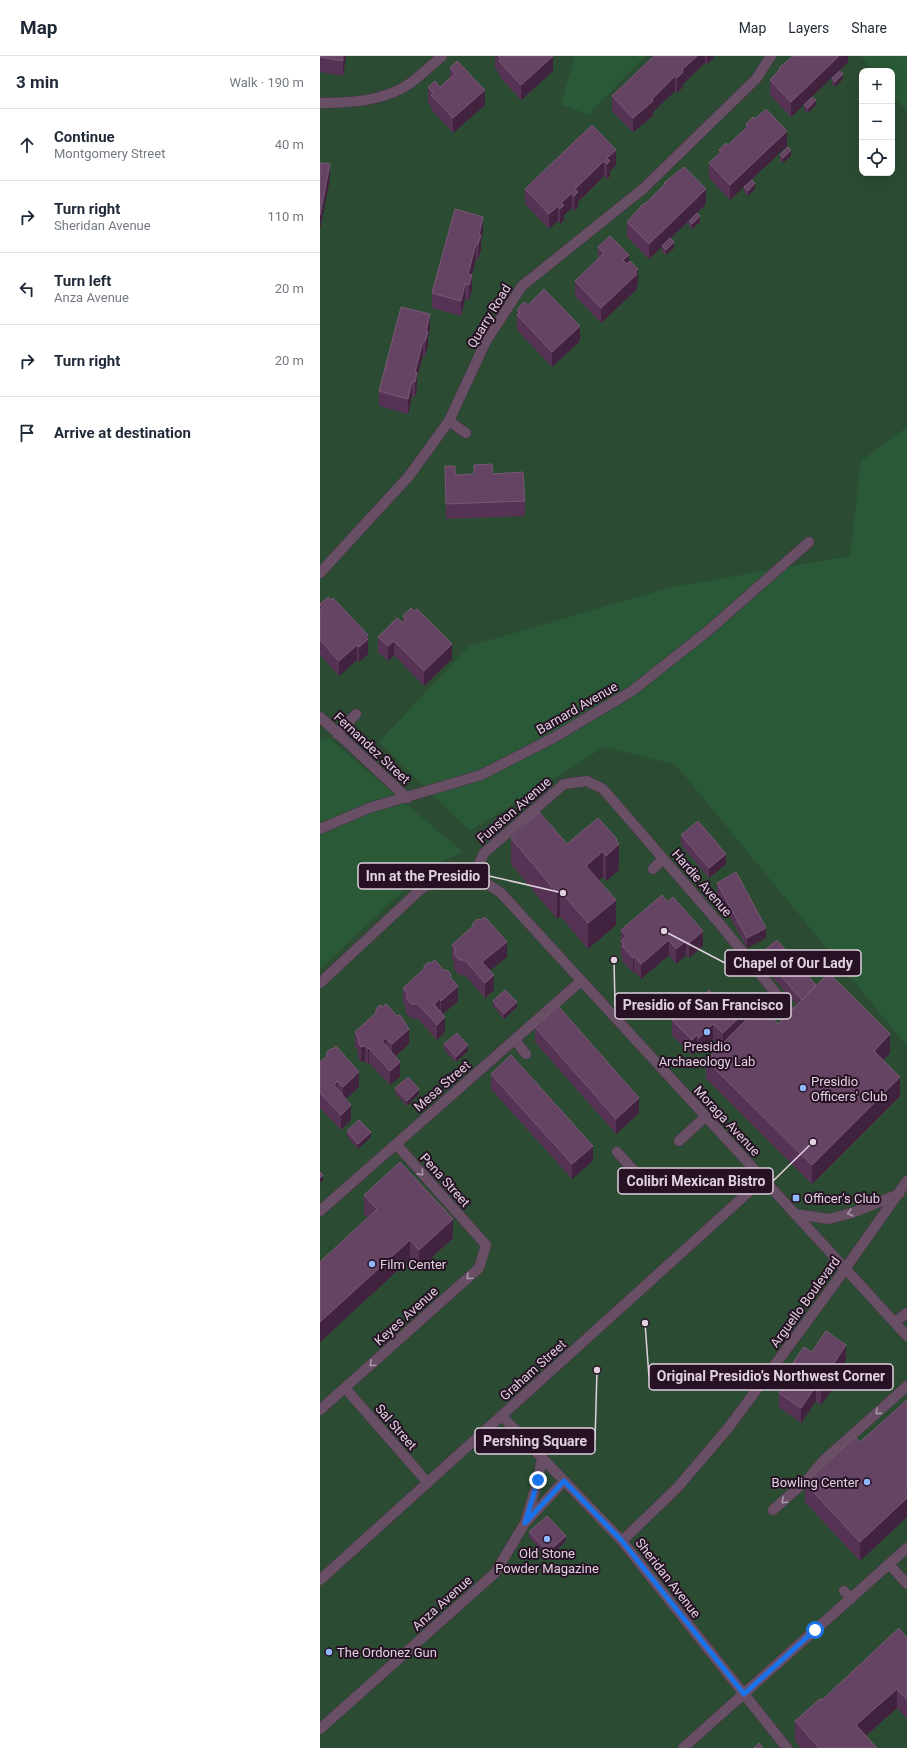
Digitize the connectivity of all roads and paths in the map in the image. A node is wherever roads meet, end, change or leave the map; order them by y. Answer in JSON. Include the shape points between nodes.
{"nodes":[{"id":1,"x":442,"y":56,"type":"edge"},
{"id":2,"x":771,"y":56,"type":"edge"},
{"id":3,"x":320,"y":103,"type":"edge"},
{"id":4,"x":449,"y":421,"type":"junction"},
{"id":5,"x":466,"y":433,"type":"dead end"},
{"id":6,"x":808,"y":542,"type":"dead end"},
{"id":7,"x":320,"y":573,"type":"edge"},
{"id":8,"x":356,"y":714,"type":"dead end"},
{"id":9,"x":320,"y":717,"type":"edge"},
{"id":10,"x":337,"y":734,"type":"junction"},
{"id":11,"x":587,"y":781,"type":"joint"},
{"id":12,"x":407,"y":798,"type":"junction"},
{"id":13,"x":320,"y":829,"type":"edge"},
{"id":14,"x":663,"y":859,"type":"junction"},
{"id":15,"x":653,"y":869,"type":"dead end"},
{"id":16,"x":474,"y":875,"type":"junction"},
{"id":17,"x":581,"y":981,"type":"junction"},
{"id":18,"x":320,"y":983,"type":"edge"},
{"id":19,"x":789,"y":1010,"type":"dead end"},
{"id":20,"x":514,"y":1040,"type":"junction"},
{"id":21,"x":526,"y":1054,"type":"dead end"},
{"id":22,"x":705,"y":1117,"type":"junction"},
{"id":23,"x":679,"y":1141,"type":"dead end"},
{"id":24,"x":396,"y":1144,"type":"junction"},
{"id":25,"x":617,"y":1152,"type":"dead end"},
{"id":26,"x":637,"y":1174,"type":"dead end"},
{"id":27,"x":763,"y":1179,"type":"junction"},
{"id":28,"x":907,"y":1181,"type":"edge"},
{"id":29,"x":899,"y":1194,"type":"junction"},
{"id":30,"x":320,"y":1211,"type":"edge"},
{"id":31,"x":795,"y":1214,"type":"junction"},
{"id":32,"x":476,"y":1234,"type":"joint"},
{"id":33,"x":846,"y":1268,"type":"junction"},
{"id":34,"x":907,"y":1313,"type":"edge"},
{"id":35,"x":895,"y":1322,"type":"junction"},
{"id":36,"x":907,"y":1336,"type":"edge"},
{"id":37,"x":907,"y":1386,"type":"edge"},
{"id":38,"x":345,"y":1388,"type":"junction"},
{"id":39,"x":320,"y":1410,"type":"edge"},
{"id":40,"x":502,"y":1416,"type":"junction"},
{"id":41,"x":542,"y":1458,"type":"junction"},
{"id":42,"x":564,"y":1481,"type":"junction"},
{"id":43,"x":428,"y":1483,"type":"junction"},
{"id":44,"x":773,"y":1510,"type":"dead end"},
{"id":45,"x":525,"y":1523,"type":"junction"},
{"id":46,"x":622,"y":1541,"type":"junction"},
{"id":47,"x":907,"y":1548,"type":"edge"},
{"id":48,"x":889,"y":1564,"type":"junction"},
{"id":49,"x":320,"y":1580,"type":"edge"},
{"id":50,"x":907,"y":1584,"type":"edge"},
{"id":51,"x":744,"y":1694,"type":"junction"},
{"id":52,"x":321,"y":1727,"type":"edge"},
{"id":53,"x":684,"y":1748,"type":"edge"},
{"id":54,"x":786,"y":1748,"type":"edge"}],
"edges":[{"from":1,"to":3,"type":"street","via":[[410,83],[385,95],[366,101]]},
{"from":2,"to":4,"type":"street","name":"Quarry Road","via":[[756,79],[644,188],[522,286],[486,341]]},
{"from":4,"to":5,"type":"street"},
{"from":4,"to":7,"type":"street","name":"Quarry Road","via":[[409,476]]},
{"from":6,"to":12,"type":"street","name":"Barnard Avenue","via":[[709,630],[632,691],[555,737],[481,775]]},
{"from":8,"to":10,"type":"street"},
{"from":9,"to":10,"type":"street","name":"Fernandez Street"},
{"from":10,"to":12,"type":"street","name":"Fernandez Street"},
{"from":11,"to":14,"type":"street","name":"Hardie Avenue","via":[[602,789]]},
{"from":11,"to":16,"type":"street","name":"Funston Avenue","via":[[564,784],[484,853]]},
{"from":12,"to":13,"type":"street","name":"Barnard Avenue","via":[[369,808]]},
{"from":14,"to":15,"type":"street"},
{"from":14,"to":19,"type":"street","name":"Hardie Avenue"},
{"from":16,"to":17,"type":"street","name":"Moraga Avenue","via":[[501,893]]},
{"from":16,"to":18,"type":"street","via":[[446,876],[422,888]]},
{"from":17,"to":20,"type":"street","name":"Mesa Street"},
{"from":17,"to":22,"type":"street","name":"Moraga Avenue"},
{"from":20,"to":21,"type":"street"},
{"from":20,"to":24,"type":"street","name":"Mesa Street"},
{"from":22,"to":23,"type":"street"},
{"from":22,"to":27,"type":"street","name":"Moraga Avenue"},
{"from":24,"to":30,"type":"street","name":"Mesa Street"},
{"from":24,"to":32,"type":"street","name":"Pena Street","one_way":true},
{"from":25,"to":26,"type":"street"},
{"from":27,"to":31,"type":"street","name":"Moraga Avenue"},
{"from":27,"to":40,"type":"street","name":"Graham Street"},
{"from":28,"to":29,"type":"street","name":"Arguello Boulevard"},
{"from":29,"to":31,"type":"street","one_way":true,"via":[[852,1213],[829,1219]]},
{"from":29,"to":33,"type":"street","name":"Arguello Boulevard"},
{"from":31,"to":33,"type":"street","name":"Moraga Avenue"},
{"from":32,"to":38,"type":"street","name":"Keyes Avenue","one_way":true,"via":[[486,1245],[480,1268]]},
{"from":33,"to":35,"type":"street","name":"Moraga Avenue"},
{"from":33,"to":46,"type":"street","name":"Arguello Boulevard","via":[[714,1446],[678,1487]]},
{"from":34,"to":35,"type":"street"},
{"from":35,"to":36,"type":"street","name":"Moraga Avenue"},
{"from":37,"to":44,"type":"street","one_way":true,"via":[[823,1461],[809,1478]]},
{"from":38,"to":39,"type":"street","name":"Keyes Avenue"},
{"from":38,"to":43,"type":"street","name":"Sal Street"},
{"from":40,"to":41,"type":"street","name":"Sheridan Avenue"},
{"from":40,"to":43,"type":"street","name":"Graham Street"},
{"from":41,"to":42,"type":"street","name":"Sheridan Avenue"},
{"from":41,"to":45,"type":"street"},
{"from":42,"to":45,"type":"street","name":"Anza Avenue"},
{"from":42,"to":46,"type":"street","name":"Sheridan Avenue"},
{"from":43,"to":49,"type":"street","name":"Graham Street"},
{"from":45,"to":52,"type":"street","name":"Anza Avenue","via":[[495,1573]]},
{"from":46,"to":51,"type":"street","name":"Sheridan Avenue"},
{"from":47,"to":48,"type":"street"},
{"from":48,"to":50,"type":"street"},
{"from":48,"to":51,"type":"street","via":[[847,1595]]},
{"from":51,"to":53,"type":"street"},
{"from":51,"to":54,"type":"street","name":"Sheridan Avenue"}]}
